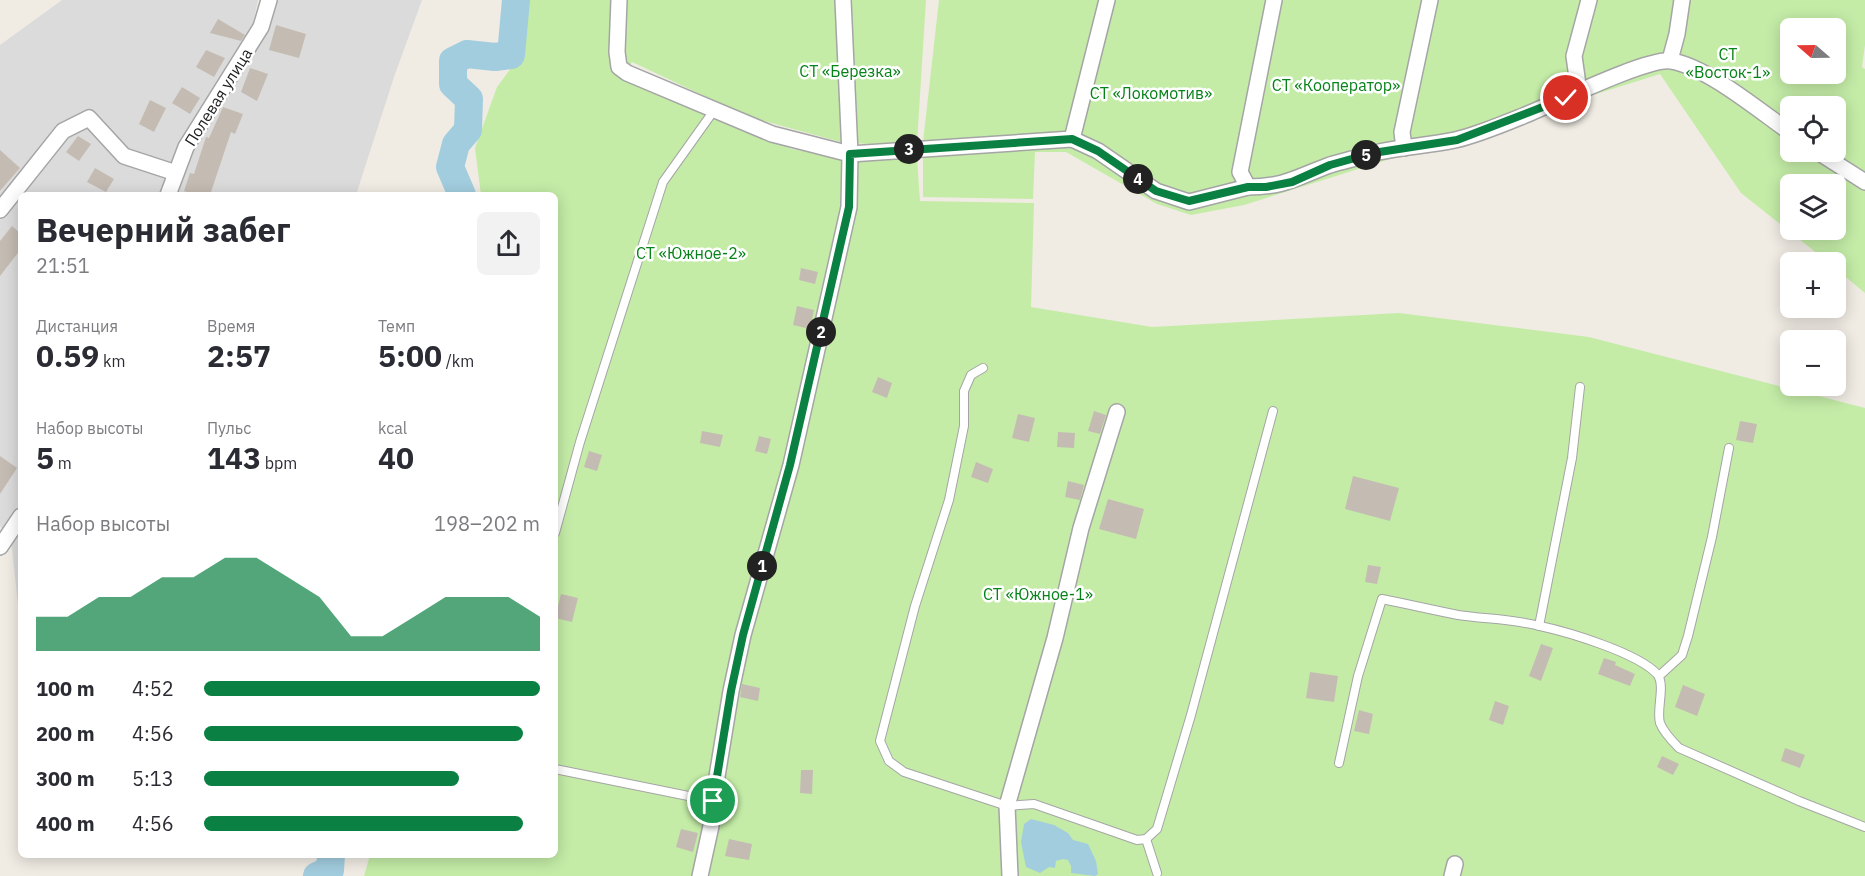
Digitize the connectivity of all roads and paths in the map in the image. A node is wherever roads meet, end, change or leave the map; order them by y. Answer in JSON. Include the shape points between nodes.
{"nodes":[{"id":1,"x":269,"y":0,"type":"edge"},
{"id":2,"x":619,"y":0,"type":"edge"},
{"id":3,"x":843,"y":0,"type":"edge"},
{"id":4,"x":1107,"y":0,"type":"edge"},
{"id":5,"x":1274,"y":0,"type":"edge"},
{"id":6,"x":1430,"y":0,"type":"edge"},
{"id":7,"x":1589,"y":0,"type":"edge"},
{"id":8,"x":1682,"y":0,"type":"edge"},
{"id":9,"x":1670,"y":60,"type":"junction"},
{"id":10,"x":1579,"y":92,"type":"junction"},
{"id":11,"x":715,"y":109,"type":"junction"},
{"id":12,"x":1780,"y":125,"type":"edge"},
{"id":13,"x":1072,"y":139,"type":"junction"},
{"id":14,"x":1404,"y":148,"type":"junction"},
{"id":15,"x":850,"y":154,"type":"junction"},
{"id":16,"x":1834,"y":162,"type":"edge"},
{"id":17,"x":176,"y":173,"type":"junction"},
{"id":18,"x":1865,"y":182,"type":"edge"},
{"id":19,"x":1248,"y":187,"type":"junction"},
{"id":20,"x":169,"y":192,"type":"edge"},
{"id":21,"x":0,"y":210,"type":"edge"},
{"id":22,"x":983,"y":368,"type":"dead end"},
{"id":23,"x":1580,"y":387,"type":"dead end"},
{"id":24,"x":1273,"y":411,"type":"dead end"},
{"id":25,"x":1117,"y":412,"type":"dead end"},
{"id":26,"x":1729,"y":448,"type":"dead end"},
{"id":27,"x":18,"y":520,"type":"edge"},
{"id":28,"x":558,"y":522,"type":"edge"},
{"id":29,"x":1,"y":541,"type":"edge"},
{"id":30,"x":1539,"y":626,"type":"junction"},
{"id":31,"x":1659,"y":676,"type":"junction"},
{"id":32,"x":1340,"y":763,"type":"dead end"},
{"id":33,"x":558,"y":770,"type":"edge"},
{"id":34,"x":713,"y":801,"type":"junction"},
{"id":35,"x":1006,"y":806,"type":"junction"},
{"id":36,"x":1865,"y":827,"type":"edge"},
{"id":37,"x":1146,"y":839,"type":"junction"},
{"id":38,"x":1157,"y":873,"type":"dead end"},
{"id":39,"x":700,"y":876,"type":"edge"},
{"id":40,"x":1010,"y":876,"type":"edge"}],
"edges":[{"from":1,"to":17,"type":"street","name":"Полевая улица","via":[[261,27],[186,147]]},
{"from":2,"to":11,"type":"street","via":[[619,67]]},
{"from":3,"to":15,"type":"street"},
{"from":4,"to":13,"type":"street"},
{"from":5,"to":19,"type":"street","via":[[1240,172]]},
{"from":6,"to":14,"type":"street","via":[[1402,132]]},
{"from":7,"to":10,"type":"street","via":[[1574,56]]},
{"from":8,"to":9,"type":"street"},
{"from":9,"to":10,"type":"street"},
{"from":9,"to":12,"type":"street","via":[[1718,82]]},
{"from":10,"to":14,"type":"street","via":[[1457,140]]},
{"from":11,"to":15,"type":"street","via":[[772,134]]},
{"from":11,"to":28,"type":"lane","via":[[663,182]]},
{"from":13,"to":15,"type":"street"},
{"from":13,"to":19,"type":"street","via":[[1098,151],[1156,191],[1189,201]]},
{"from":14,"to":19,"type":"street","via":[[1330,165],[1292,182]]},
{"from":15,"to":34,"type":"street","via":[[849,207],[790,465],[743,635]]},
{"from":16,"to":18,"type":"street"},
{"from":17,"to":20,"type":"street","name":"Полевая улица"},
{"from":17,"to":21,"type":"street","via":[[124,156],[89,118],[63,131]]},
{"from":22,"to":35,"type":"lane","via":[[971,375],[964,391],[964,426],[949,500],[915,606],[880,741],[889,761],[904,772]]},
{"from":23,"to":30,"type":"lane","via":[[1572,458]]},
{"from":24,"to":37,"type":"lane","via":[[1191,715],[1157,829]]},
{"from":25,"to":35,"type":"street","via":[[1081,528],[1055,638]]},
{"from":26,"to":31,"type":"lane","via":[[1688,636],[1682,655]]},
{"from":27,"to":29,"type":"street"},
{"from":30,"to":31,"type":"lane","via":[[1614,650],[1647,665]]},
{"from":30,"to":32,"type":"lane","via":[[1382,599],[1358,676]]},
{"from":31,"to":36,"type":"lane","via":[[1661,725],[1679,748]]},
{"from":33,"to":34,"type":"lane"},
{"from":34,"to":39,"type":"street"},
{"from":35,"to":37,"type":"lane","via":[[1034,804],[1137,840]]},
{"from":35,"to":40,"type":"street"},
{"from":37,"to":38,"type":"lane"}]}
